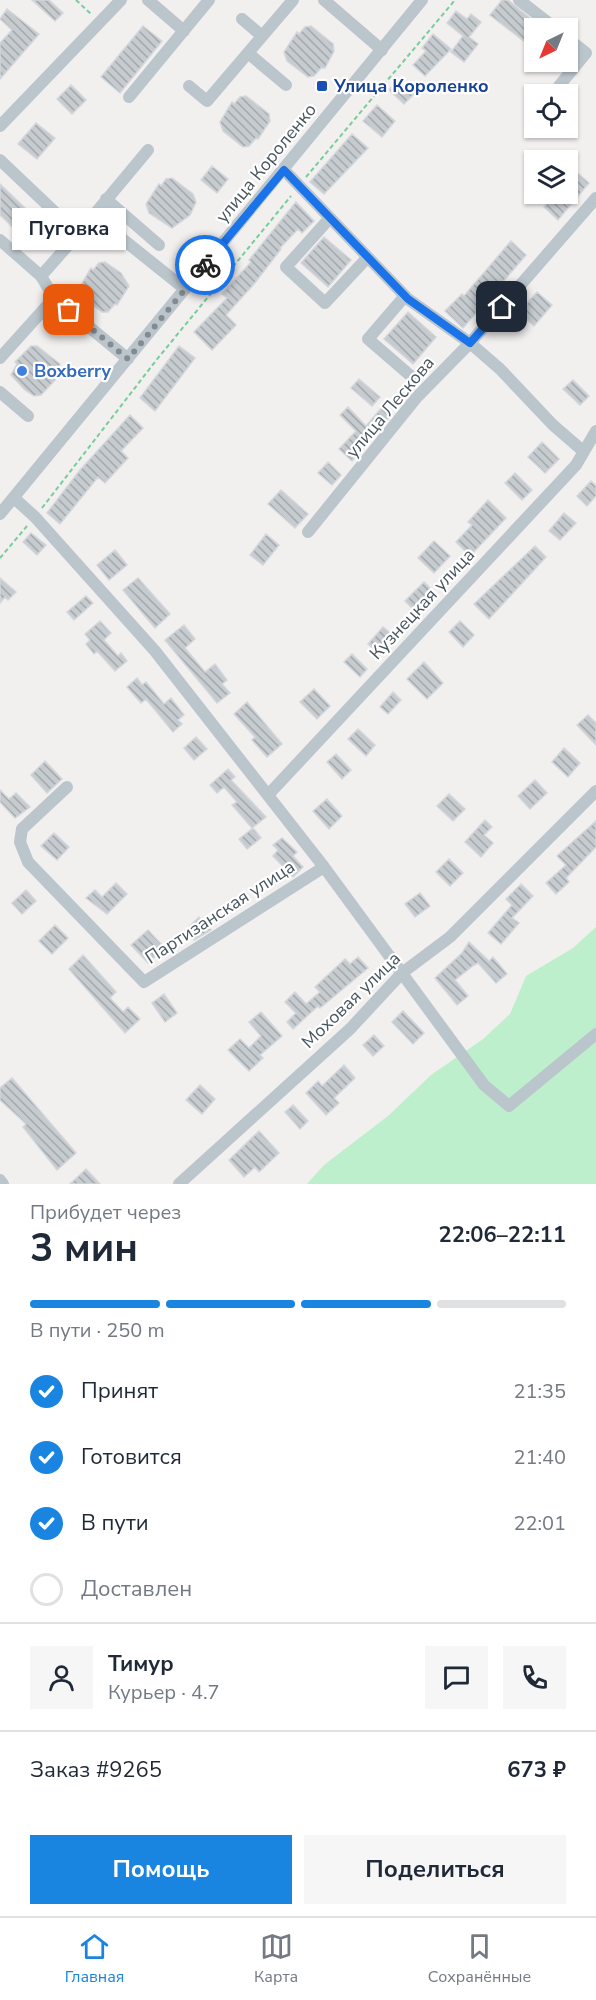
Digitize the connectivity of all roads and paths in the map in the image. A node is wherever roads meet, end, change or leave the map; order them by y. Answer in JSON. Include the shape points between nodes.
{"nodes":[{"id":1,"x":76,"y":0,"type":"edge"},
{"id":2,"x":121,"y":0,"type":"edge"},
{"id":3,"x":148,"y":0,"type":"edge"},
{"id":4,"x":209,"y":0,"type":"edge"},
{"id":5,"x":293,"y":0,"type":"edge"},
{"id":6,"x":324,"y":0,"type":"edge"},
{"id":7,"x":422,"y":0,"type":"edge"},
{"id":8,"x":456,"y":0,"type":"edge"},
{"id":9,"x":519,"y":0,"type":"edge"},
{"id":10,"x":542,"y":18,"type":"edge"},
{"id":11,"x":242,"y":19,"type":"dead end"},
{"id":12,"x":100,"y":22,"type":"junction"},
{"id":13,"x":184,"y":31,"type":"junction"},
{"id":14,"x":262,"y":36,"type":"junction"},
{"id":15,"x":578,"y":47,"type":"edge"},
{"id":16,"x":382,"y":50,"type":"junction"},
{"id":17,"x":248,"y":52,"type":"junction"},
{"id":18,"x":578,"y":63,"type":"edge"},
{"id":19,"x":570,"y":72,"type":"edge"},
{"id":20,"x":561,"y":84,"type":"edge"},
{"id":21,"x":286,"y":85,"type":"dead end"},
{"id":22,"x":189,"y":86,"type":"dead end"},
{"id":23,"x":129,"y":97,"type":"dead end"},
{"id":24,"x":0,"y":126,"type":"edge"},
{"id":25,"x":148,"y":150,"type":"dead end"},
{"id":26,"x":0,"y":160,"type":"edge"},
{"id":27,"x":284,"y":170,"type":"junction"},
{"id":28,"x":299,"y":186,"type":"junction"},
{"id":29,"x":596,"y":198,"type":"edge"},
{"id":30,"x":106,"y":199,"type":"junction"},
{"id":31,"x":329,"y":219,"type":"junction"},
{"id":32,"x":78,"y":234,"type":"junction"},
{"id":33,"x":0,"y":240,"type":"edge"},
{"id":34,"x":159,"y":245,"type":"dead end"},
{"id":35,"x":368,"y":258,"type":"junction"},
{"id":36,"x":41,"y":276,"type":"junction"},
{"id":37,"x":185,"y":289,"type":"junction"},
{"id":38,"x":405,"y":296,"type":"junction"},
{"id":39,"x":54,"y":298,"type":"junction"},
{"id":40,"x":470,"y":343,"type":"junction"},
{"id":41,"x":2,"y":353,"type":"edge"},
{"id":42,"x":128,"y":359,"type":"junction"},
{"id":43,"x":412,"y":377,"type":"dead end"},
{"id":44,"x":0,"y":392,"type":"edge"},
{"id":45,"x":28,"y":416,"type":"dead end"},
{"id":46,"x":596,"y":431,"type":"edge"},
{"id":47,"x":584,"y":451,"type":"junction"},
{"id":48,"x":14,"y":498,"type":"junction"},
{"id":49,"x":0,"y":514,"type":"edge"},
{"id":50,"x":34,"y":517,"type":"junction"},
{"id":51,"x":308,"y":532,"type":"dead end"},
{"id":52,"x":0,"y":558,"type":"edge"},
{"id":53,"x":67,"y":787,"type":"dead end"},
{"id":54,"x":596,"y":791,"type":"edge"},
{"id":55,"x":268,"y":795,"type":"junction"},
{"id":56,"x":324,"y":867,"type":"junction"},
{"id":57,"x":402,"y":973,"type":"junction"},
{"id":58,"x":596,"y":1034,"type":"edge"},
{"id":59,"x":0,"y":1180,"type":"edge"},
{"id":60,"x":3,"y":1184,"type":"edge"},
{"id":61,"x":179,"y":1184,"type":"edge"}],
"edges":[{"from":1,"to":12,"type":"path"},
{"from":2,"to":12,"type":"street"},
{"from":3,"to":13,"type":"street"},
{"from":4,"to":13,"type":"street"},
{"from":5,"to":14,"type":"street"},
{"from":6,"to":16,"type":"street"},
{"from":7,"to":16,"type":"street","name":"улица Короленко"},
{"from":8,"to":28,"type":"path"},
{"from":9,"to":10,"type":"street"},
{"from":11,"to":14,"type":"street"},
{"from":12,"to":24,"type":"street"},
{"from":13,"to":23,"type":"street"},
{"from":14,"to":17,"type":"street"},
{"from":15,"to":18,"type":"street","via":[[586,53]]},
{"from":16,"to":27,"type":"street","name":"улица Короленко"},
{"from":17,"to":21,"type":"street"},
{"from":17,"to":22,"type":"street","via":[[207,101]]},
{"from":19,"to":20,"type":"street"},
{"from":25,"to":30,"type":"street"},
{"from":26,"to":32,"type":"street"},
{"from":27,"to":28,"type":"street"},
{"from":27,"to":37,"type":"street","name":"улица Короленко"},
{"from":28,"to":31,"type":"street"},
{"from":28,"to":50,"type":"path"},
{"from":29,"to":40,"type":"street","name":"улица Лескова"},
{"from":30,"to":32,"type":"street"},
{"from":30,"to":34,"type":"street"},
{"from":31,"to":35,"type":"street"},
{"from":31,"to":35,"type":"street","via":[[286,267],[325,303]]},
{"from":32,"to":36,"type":"street"},
{"from":32,"to":37,"type":"street","via":[[116,233]]},
{"from":33,"to":36,"type":"street"},
{"from":35,"to":38,"type":"street"},
{"from":36,"to":39,"type":"street"},
{"from":37,"to":42,"type":"street","name":"улица Короленко"},
{"from":38,"to":40,"type":"street"},
{"from":38,"to":43,"type":"street","via":[[368,339]]},
{"from":39,"to":41,"type":"street"},
{"from":39,"to":42,"type":"street"},
{"from":40,"to":47,"type":"street"},
{"from":40,"to":51,"type":"street","name":"улица Лескова","via":[[417,397]]},
{"from":42,"to":48,"type":"street","name":"улица Короленко"},
{"from":44,"to":45,"type":"street"},
{"from":46,"to":47,"type":"street","name":"Кузнецкая улица"},
{"from":47,"to":55,"type":"street","name":"Кузнецкая улица","via":[[576,465]]},
{"from":48,"to":49,"type":"street","name":"улица Короленко"},
{"from":48,"to":50,"type":"street"},
{"from":50,"to":52,"type":"path"},
{"from":50,"to":55,"type":"street","via":[[155,651]]},
{"from":53,"to":56,"type":"street","name":"Партизанская улица","via":[[22,830],[20,842],[28,862],[144,982]]},
{"from":54,"to":57,"type":"street","name":"Моховая улица","via":[[450,938]]},
{"from":55,"to":56,"type":"street"},
{"from":56,"to":57,"type":"street"},
{"from":57,"to":58,"type":"street","via":[[484,1084],[509,1106]]},
{"from":57,"to":61,"type":"street","name":"Моховая улица","via":[[350,1029]]},
{"from":59,"to":60,"type":"street"}]}
